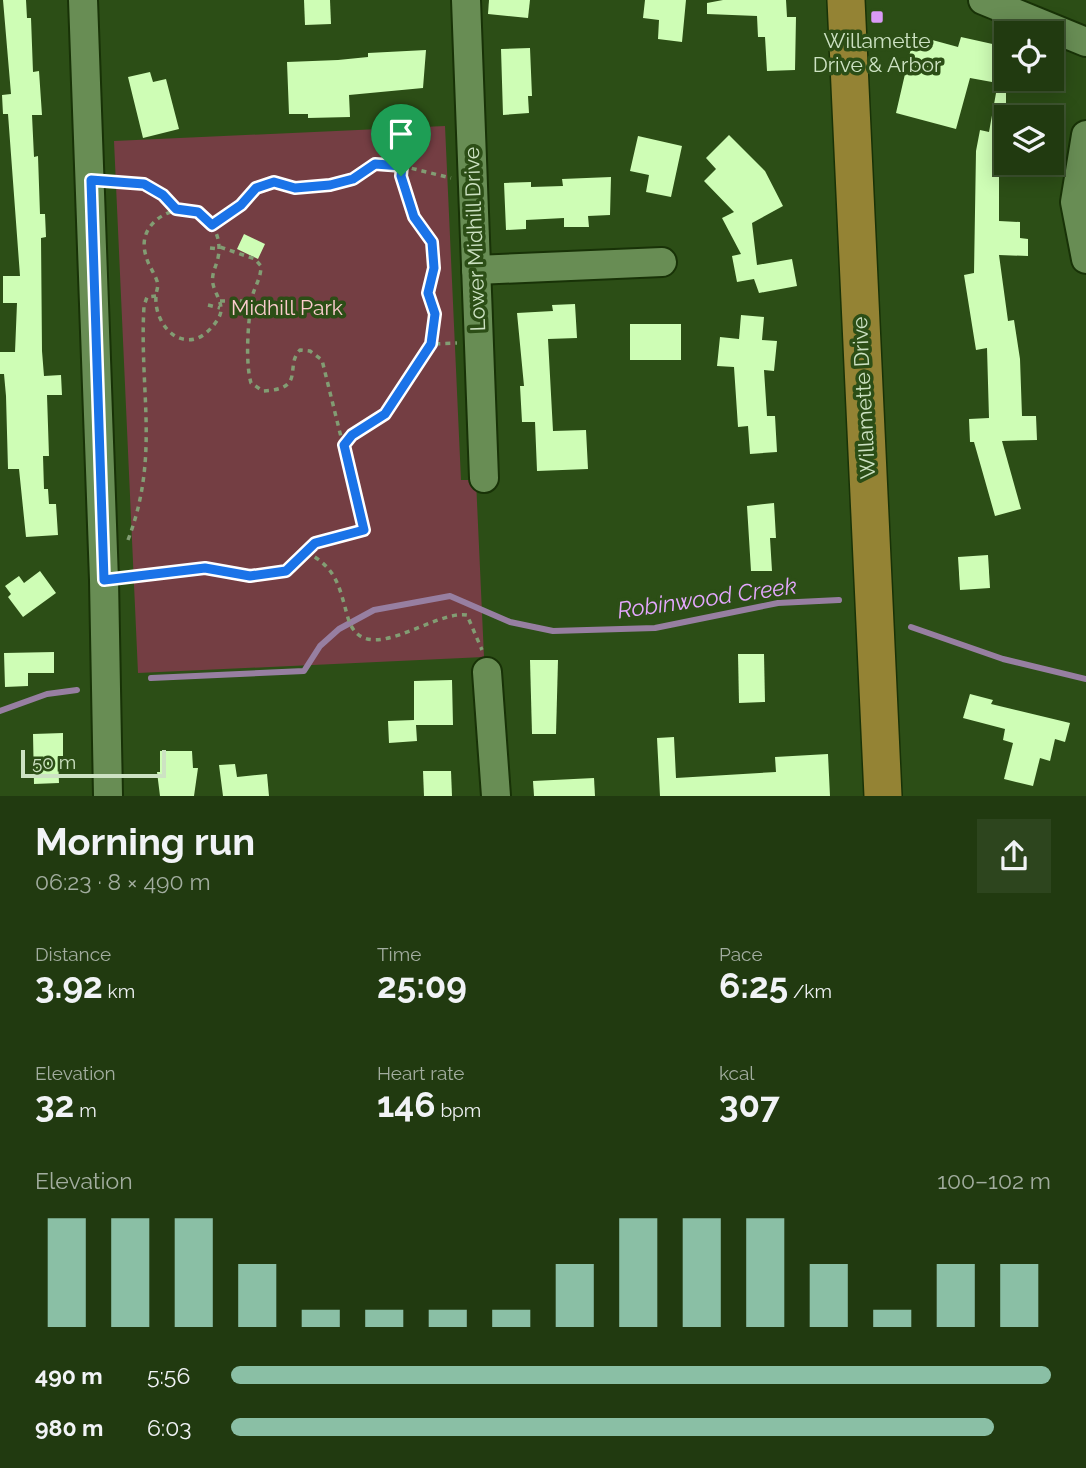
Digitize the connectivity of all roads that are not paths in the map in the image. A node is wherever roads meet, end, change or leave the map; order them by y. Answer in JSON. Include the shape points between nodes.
{"nodes":[{"id":1,"x":83,"y":0,"type":"edge"},
{"id":2,"x":466,"y":0,"type":"edge"},
{"id":3,"x":846,"y":0,"type":"edge"},
{"id":4,"x":983,"y":0,"type":"edge"},
{"id":5,"x":1086,"y":42,"type":"edge"},
{"id":6,"x":1086,"y":135,"type":"edge"},
{"id":7,"x":1086,"y":259,"type":"edge"},
{"id":8,"x":662,"y":262,"type":"dead end"},
{"id":9,"x":476,"y":270,"type":"junction"},
{"id":10,"x":484,"y":478,"type":"dead end"},
{"id":11,"x":484,"y":659,"type":"road end"},
{"id":12,"x":108,"y":796,"type":"edge"},
{"id":13,"x":496,"y":796,"type":"edge"},
{"id":14,"x":883,"y":796,"type":"edge"}],
"edges":[{"from":1,"to":12,"type":"street"},
{"from":2,"to":9,"type":"street","name":"Lower Midhill Drive"},
{"from":3,"to":14,"type":"main road","name":"Willamette Drive"},
{"from":4,"to":5,"type":"street"},
{"from":6,"to":7,"type":"street","via":[[1075,202]]},
{"from":8,"to":9,"type":"street"},
{"from":9,"to":10,"type":"street","name":"Lower Midhill Drive"},
{"from":11,"to":13,"type":"street"}]}
